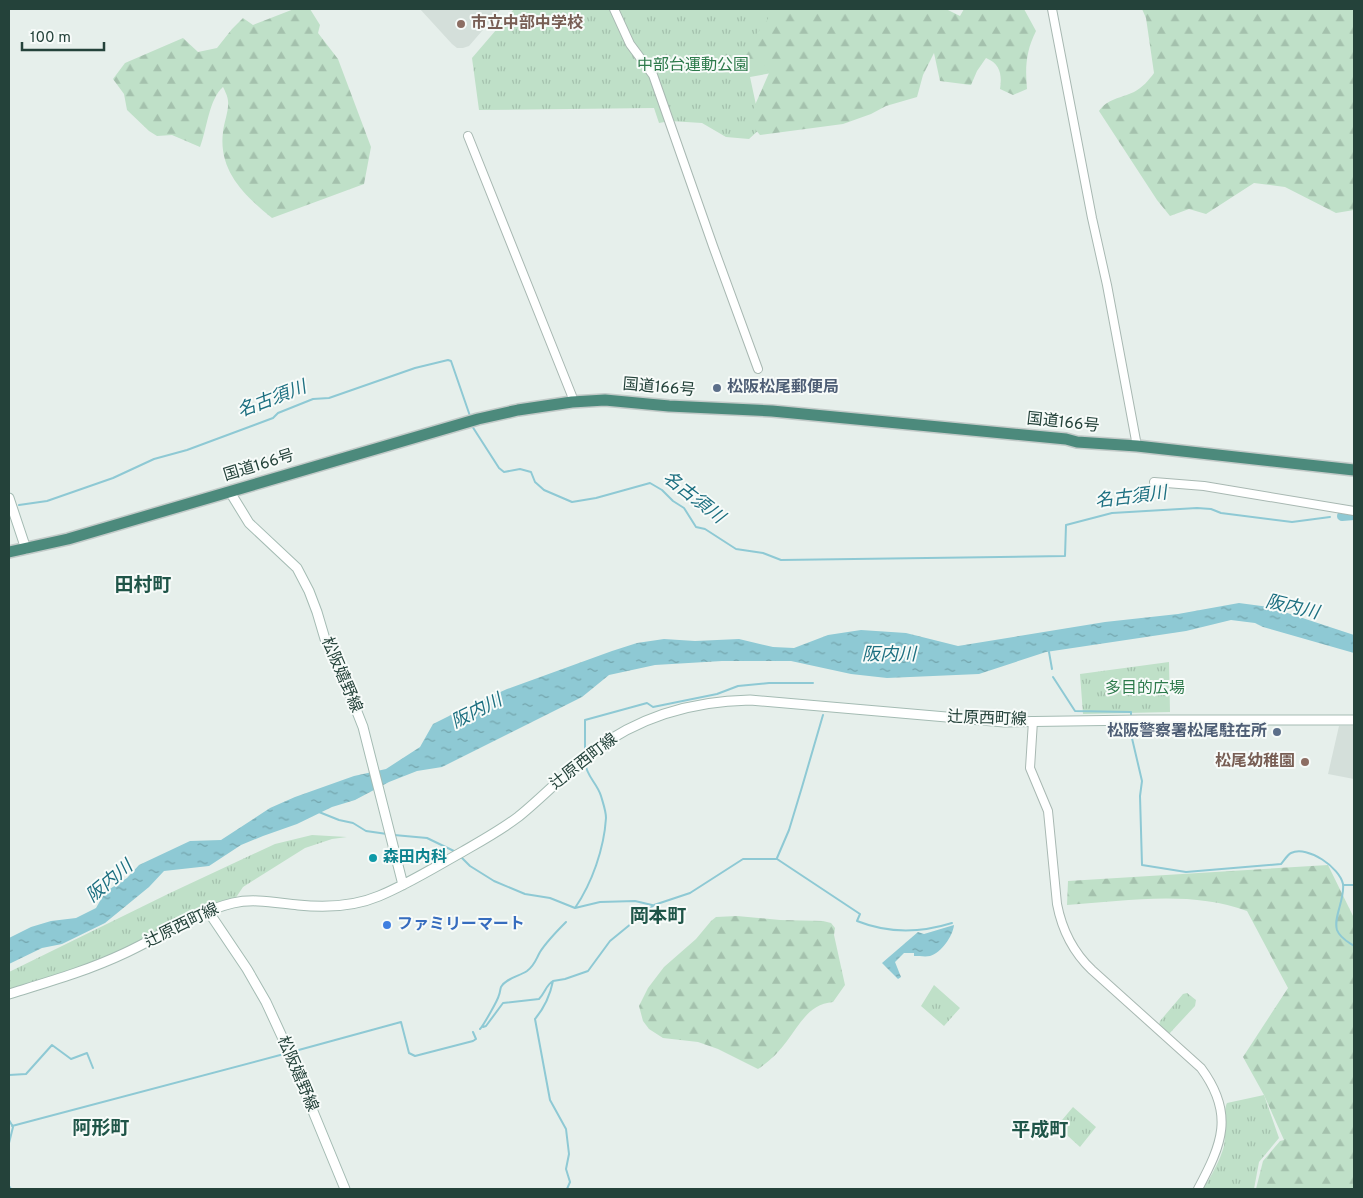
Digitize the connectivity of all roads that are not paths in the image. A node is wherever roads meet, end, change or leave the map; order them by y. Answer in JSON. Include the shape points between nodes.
{"nodes":[{"id":1,"x":614,"y":9,"type":"edge"},
{"id":2,"x":1052,"y":9,"type":"edge"},
{"id":3,"x":468,"y":136,"type":"dead end"},
{"id":4,"x":758,"y":368,"type":"dead end"},
{"id":5,"x":572,"y":402,"type":"junction"},
{"id":6,"x":1137,"y":446,"type":"junction"},
{"id":7,"x":1354,"y":470,"type":"edge"},
{"id":8,"x":1154,"y":482,"type":"dead end"},
{"id":9,"x":230,"y":492,"type":"junction"},
{"id":10,"x":9,"y":498,"type":"edge"},
{"id":11,"x":1354,"y":511,"type":"edge"},
{"id":12,"x":26,"y":549,"type":"junction"},
{"id":13,"x":9,"y":552,"type":"edge"},
{"id":14,"x":1354,"y":720,"type":"edge"},
{"id":15,"x":1032,"y":722,"type":"junction"},
{"id":16,"x":403,"y":885,"type":"junction"},
{"id":17,"x":208,"y":912,"type":"junction"},
{"id":18,"x":9,"y":994,"type":"edge"},
{"id":19,"x":345,"y":1189,"type":"edge"},
{"id":20,"x":1198,"y":1189,"type":"edge"}],
"edges":[{"from":1,"to":4,"type":"street","via":[[630,44],[653,75]]},
{"from":2,"to":6,"type":"street"},
{"from":3,"to":5,"type":"street"},
{"from":5,"to":6,"type":"highway","name":"国道166号","via":[[605,400],[669,406],[771,408]]},
{"from":5,"to":9,"type":"highway","name":"国道166号","via":[[478,419]]},
{"from":6,"to":7,"type":"highway","name":"国道166号"},
{"from":8,"to":11,"type":"street","via":[[1204,486]]},
{"from":9,"to":12,"type":"highway","name":"国道166号"},
{"from":9,"to":16,"type":"main road","name":"松阪嬉野線","via":[[249,523],[297,568],[309,591],[324,639],[362,727]]},
{"from":10,"to":12,"type":"main road"},
{"from":12,"to":13,"type":"highway","name":"国道166号"},
{"from":14,"to":15,"type":"main road","name":"辻原西町線"},
{"from":15,"to":16,"type":"main road","name":"辻原西町線","via":[[750,700],[685,708],[653,717],[614,737],[518,817]]},
{"from":15,"to":20,"type":"street","via":[[1030,768],[1048,810],[1057,904],[1066,934],[1092,970],[1201,1068],[1218,1097],[1220,1140],[1217,1153]]},
{"from":16,"to":17,"type":"main road","name":"辻原西町線","via":[[347,906],[246,901]]},
{"from":17,"to":18,"type":"main road","name":"辻原西町線","via":[[95,966]]},
{"from":17,"to":19,"type":"main road","name":"松阪嬉野線","via":[[266,1002]]}]}
